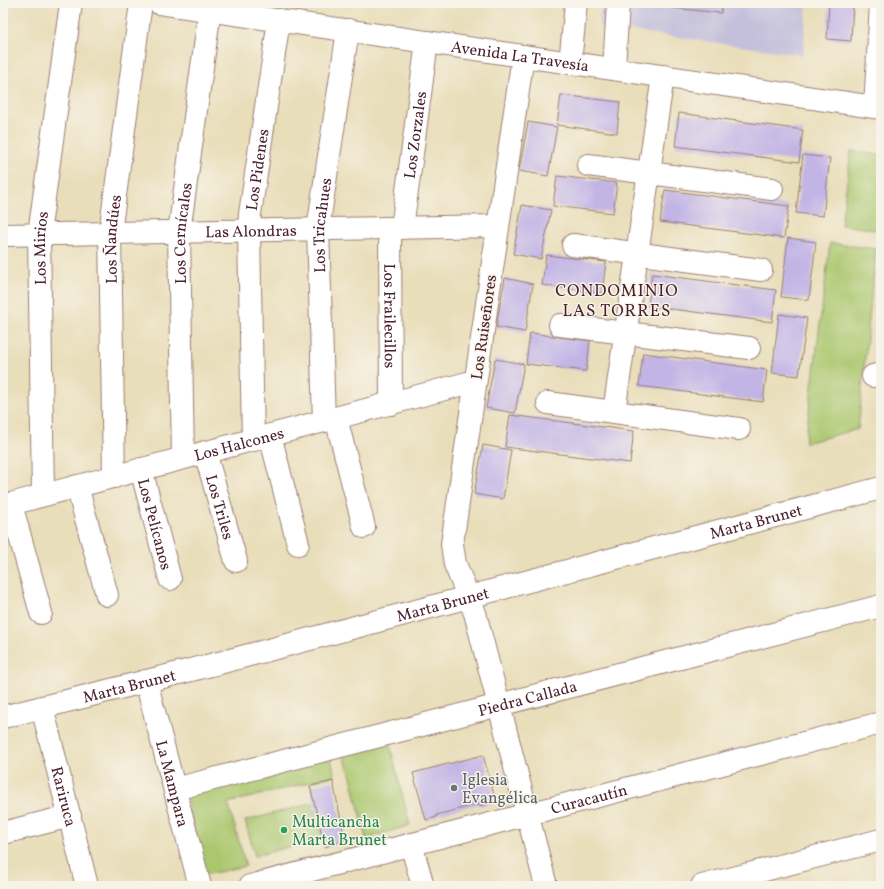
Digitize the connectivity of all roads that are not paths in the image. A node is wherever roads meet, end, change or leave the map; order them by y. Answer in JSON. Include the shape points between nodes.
{"nodes":[{"id":1,"x":71,"y":3,"type":"edge"},
{"id":2,"x":141,"y":3,"type":"edge"},
{"id":3,"x":159,"y":3,"type":"edge"},
{"id":4,"x":576,"y":3,"type":"edge"},
{"id":5,"x":618,"y":3,"type":"edge"},
{"id":6,"x":880,"y":3,"type":"edge"},
{"id":7,"x":210,"y":10,"type":"junction"},
{"id":8,"x":279,"y":20,"type":"junction"},
{"id":9,"x":348,"y":30,"type":"junction"},
{"id":10,"x":427,"y":42,"type":"junction"},
{"id":11,"x":523,"y":56,"type":"junction"},
{"id":12,"x":570,"y":62,"type":"junction"},
{"id":13,"x":614,"y":69,"type":"junction"},
{"id":14,"x":663,"y":76,"type":"junction"},
{"id":15,"x":878,"y":107,"type":"edge"},
{"id":16,"x":588,"y":165,"type":"dead end"},
{"id":17,"x":648,"y":173,"type":"junction"},
{"id":18,"x":772,"y":189,"type":"dead end"},
{"id":19,"x":498,"y":226,"type":"junction"},
{"id":20,"x":396,"y":228,"type":"junction"},
{"id":21,"x":318,"y":229,"type":"junction"},
{"id":22,"x":249,"y":230,"type":"junction"},
{"id":23,"x":179,"y":232,"type":"junction"},
{"id":24,"x":110,"y":233,"type":"junction"},
{"id":25,"x":39,"y":234,"type":"junction"},
{"id":26,"x":3,"y":235,"type":"edge"},
{"id":27,"x":573,"y":245,"type":"dead end"},
{"id":28,"x":637,"y":254,"type":"junction"},
{"id":29,"x":761,"y":270,"type":"dead end"},
{"id":30,"x":560,"y":325,"type":"dead end"},
{"id":31,"x":625,"y":333,"type":"junction"},
{"id":32,"x":749,"y":348,"type":"dead end"},
{"id":33,"x":475,"y":381,"type":"junction"},
{"id":34,"x":548,"y":403,"type":"dead end"},
{"id":35,"x":391,"y":404,"type":"junction"},
{"id":36,"x":614,"y":412,"type":"junction"},
{"id":37,"x":330,"y":420,"type":"junction"},
{"id":38,"x":739,"y":429,"type":"dead end"},
{"id":39,"x":262,"y":438,"type":"junction"},
{"id":40,"x":205,"y":452,"type":"junction"},
{"id":41,"x":183,"y":458,"type":"junction"},
{"id":42,"x":141,"y":469,"type":"junction"},
{"id":43,"x":114,"y":477,"type":"junction"},
{"id":44,"x":77,"y":486,"type":"junction"},
{"id":45,"x":881,"y":488,"type":"edge"},
{"id":46,"x":43,"y":495,"type":"junction"},
{"id":47,"x":7,"y":505,"type":"edge"},
{"id":48,"x":364,"y":527,"type":"dead end"},
{"id":49,"x":298,"y":544,"type":"dead end"},
{"id":50,"x":236,"y":561,"type":"dead end"},
{"id":51,"x":170,"y":579,"type":"dead end"},
{"id":52,"x":107,"y":595,"type":"dead end"},
{"id":53,"x":469,"y":597,"type":"junction"},
{"id":54,"x":881,"y":606,"type":"edge"},
{"id":55,"x":41,"y":613,"type":"dead end"},
{"id":56,"x":146,"y":681,"type":"junction"},
{"id":57,"x":499,"y":705,"type":"junction"},
{"id":58,"x":42,"y":707,"type":"junction"},
{"id":59,"x":3,"y":717,"type":"edge"},
{"id":60,"x":881,"y":723,"type":"edge"},
{"id":61,"x":174,"y":789,"type":"junction"},
{"id":62,"x":528,"y":814,"type":"junction"},
{"id":63,"x":70,"y":816,"type":"junction"},
{"id":64,"x":3,"y":833,"type":"edge"},
{"id":65,"x":881,"y":840,"type":"edge"},
{"id":66,"x":411,"y":844,"type":"junction"},
{"id":67,"x":311,"y":878,"type":"edge"},
{"id":68,"x":87,"y":886,"type":"edge"},
{"id":69,"x":200,"y":886,"type":"edge"},
{"id":70,"x":250,"y":886,"type":"edge"},
{"id":71,"x":423,"y":886,"type":"edge"},
{"id":72,"x":546,"y":886,"type":"edge"},
{"id":73,"x":702,"y":886,"type":"edge"}],
"edges":[{"from":1,"to":25,"type":"street","name":"Los Mirios"},
{"from":2,"to":24,"type":"street","name":"Los Ñandúes"},
{"from":3,"to":7,"type":"street","name":"Avenida La Travesía"},
{"from":4,"to":12,"type":"street"},
{"from":5,"to":13,"type":"street"},
{"from":6,"to":15,"type":"street"},
{"from":7,"to":8,"type":"street","name":"Avenida La Travesía"},
{"from":7,"to":23,"type":"street","name":"Los Cernícalos"},
{"from":8,"to":9,"type":"street","name":"Avenida La Travesía"},
{"from":8,"to":22,"type":"street","name":"Los Pidenes"},
{"from":9,"to":10,"type":"street","name":"Avenida La Travesía"},
{"from":9,"to":21,"type":"street","name":"Los Tricahues"},
{"from":10,"to":11,"type":"street","name":"Avenida La Travesía"},
{"from":10,"to":20,"type":"street","name":"Los Zorzales"},
{"from":11,"to":12,"type":"street","name":"Avenida La Travesía"},
{"from":11,"to":19,"type":"street","name":"Los Ruiseñores"},
{"from":12,"to":13,"type":"street","name":"Avenida La Travesía"},
{"from":13,"to":14,"type":"street","name":"Avenida La Travesía"},
{"from":14,"to":15,"type":"street","name":"Avenida La Travesía"},
{"from":14,"to":17,"type":"street"},
{"from":16,"to":17,"type":"street"},
{"from":17,"to":18,"type":"street"},
{"from":17,"to":28,"type":"street"},
{"from":19,"to":20,"type":"street","name":"Las Alondras"},
{"from":19,"to":33,"type":"street","name":"Los Ruiseñores"},
{"from":20,"to":21,"type":"street","name":"Las Alondras"},
{"from":20,"to":35,"type":"street","name":"Los Frailecillos"},
{"from":21,"to":22,"type":"street","name":"Las Alondras"},
{"from":21,"to":37,"type":"street","name":"Los Tricahues"},
{"from":22,"to":23,"type":"street","name":"Las Alondras"},
{"from":22,"to":39,"type":"street","name":"Los Pidenes"},
{"from":23,"to":24,"type":"street","name":"Las Alondras"},
{"from":23,"to":41,"type":"street","name":"Los Cernícalos"},
{"from":24,"to":25,"type":"street","name":"Las Alondras"},
{"from":24,"to":43,"type":"street","name":"Los Ñandúes"},
{"from":25,"to":26,"type":"street","name":"Las Alondras"},
{"from":25,"to":46,"type":"street","name":"Los Mirios"},
{"from":27,"to":28,"type":"street"},
{"from":28,"to":29,"type":"street"},
{"from":28,"to":31,"type":"street"},
{"from":30,"to":31,"type":"street"},
{"from":31,"to":32,"type":"street"},
{"from":31,"to":36,"type":"street"},
{"from":33,"to":35,"type":"street","name":"Los Halcones"},
{"from":33,"to":53,"type":"street","name":"Los Ruiseñores","via":[[452,544],[455,564]]},
{"from":34,"to":36,"type":"street"},
{"from":35,"to":37,"type":"street","name":"Los Halcones"},
{"from":36,"to":38,"type":"street"},
{"from":37,"to":39,"type":"street","name":"Los Halcones"},
{"from":37,"to":48,"type":"street","name":"Los Tricahues"},
{"from":39,"to":40,"type":"street","name":"Los Halcones"},
{"from":39,"to":49,"type":"street","name":"Los Pidenes"},
{"from":40,"to":41,"type":"street","name":"Los Halcones"},
{"from":40,"to":50,"type":"street","name":"Los Triles"},
{"from":41,"to":42,"type":"street","name":"Los Halcones"},
{"from":42,"to":43,"type":"street","name":"Los Halcones"},
{"from":42,"to":51,"type":"street","name":"Los Pelícanos"},
{"from":43,"to":44,"type":"street","name":"Los Halcones"},
{"from":44,"to":46,"type":"street","name":"Los Halcones"},
{"from":44,"to":52,"type":"street"},
{"from":45,"to":53,"type":"street","name":"Marta Brunet"},
{"from":46,"to":47,"type":"street","name":"Los Halcones"},
{"from":47,"to":55,"type":"street"},
{"from":53,"to":56,"type":"street","name":"Marta Brunet"},
{"from":53,"to":57,"type":"street","name":"Los Ruiseñores"},
{"from":54,"to":57,"type":"street","name":"Piedra Callada"},
{"from":56,"to":58,"type":"street","name":"Marta Brunet"},
{"from":56,"to":61,"type":"street","name":"La Mampara"},
{"from":57,"to":61,"type":"street","name":"Piedra Callada"},
{"from":57,"to":62,"type":"street","name":"Los Ruiseñores"},
{"from":58,"to":59,"type":"street","name":"Marta Brunet"},
{"from":58,"to":63,"type":"street","name":"Rariruca"},
{"from":60,"to":62,"type":"street","name":"Curacautín"},
{"from":61,"to":69,"type":"street","name":"La Mampara"},
{"from":62,"to":66,"type":"street","name":"Curacautín"},
{"from":62,"to":72,"type":"street","name":"Los Ruiseñores"},
{"from":63,"to":64,"type":"street"},
{"from":63,"to":68,"type":"street","name":"Rariruca"},
{"from":65,"to":73,"type":"street"},
{"from":66,"to":67,"type":"street","name":"Curacautín"},
{"from":66,"to":71,"type":"street"},
{"from":67,"to":70,"type":"street","name":"Curacautín"}]}
